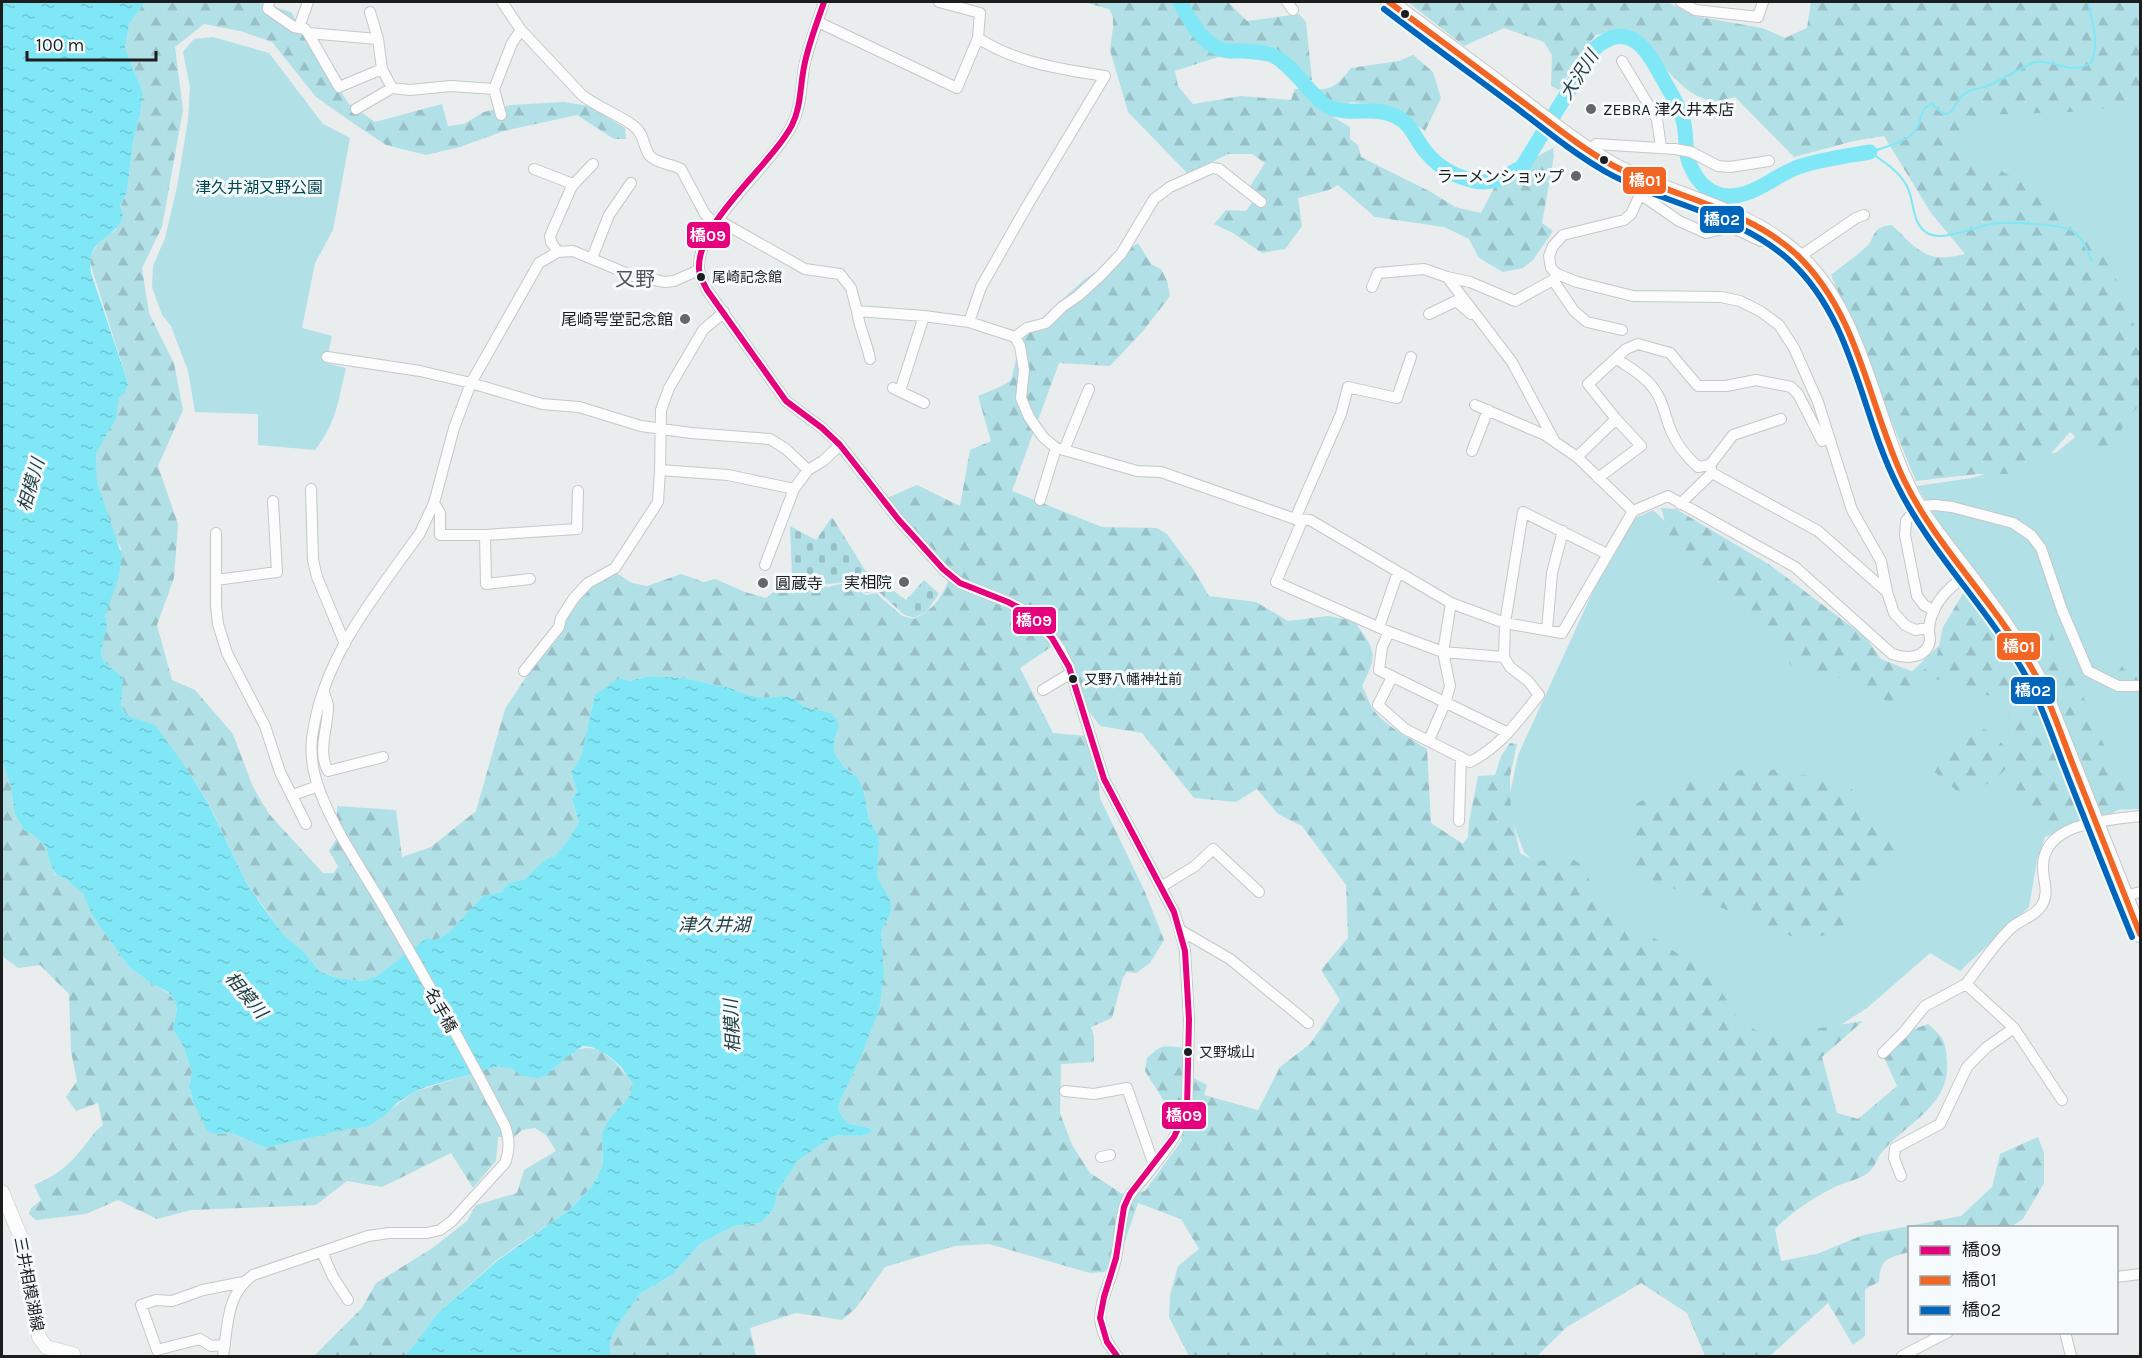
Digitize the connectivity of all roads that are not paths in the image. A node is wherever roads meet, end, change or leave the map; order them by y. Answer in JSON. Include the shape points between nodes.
{"nodes":[{"id":1,"x":269,"y":2,"type":"edge"},
{"id":2,"x":308,"y":2,"type":"edge"},
{"id":3,"x":502,"y":2,"type":"edge"},
{"id":4,"x":824,"y":2,"type":"edge"},
{"id":5,"x":939,"y":2,"type":"edge"},
{"id":6,"x":1389,"y":2,"type":"edge"},
{"id":7,"x":1681,"y":2,"type":"edge"},
{"id":8,"x":1763,"y":2,"type":"edge"},
{"id":9,"x":370,"y":12,"type":"dead end"},
{"id":10,"x":818,"y":22,"type":"junction"},
{"id":11,"x":304,"y":30,"type":"junction"},
{"id":12,"x":521,"y":30,"type":"junction"},
{"id":13,"x":978,"y":38,"type":"junction"},
{"id":14,"x":378,"y":39,"type":"junction"},
{"id":15,"x":1622,"y":61,"type":"dead end"},
{"id":16,"x":382,"y":69,"type":"junction"},
{"id":17,"x":392,"y":88,"type":"junction"},
{"id":18,"x":494,"y":89,"type":"junction"},
{"id":19,"x":356,"y":110,"type":"dead end"},
{"id":20,"x":501,"y":115,"type":"dead end"},
{"id":21,"x":1661,"y":147,"type":"junction"},
{"id":22,"x":1590,"y":152,"type":"junction"},
{"id":23,"x":1769,"y":161,"type":"dead end"},
{"id":24,"x":593,"y":164,"type":"dead end"},
{"id":25,"x":534,"y":169,"type":"dead end"},
{"id":26,"x":631,"y":183,"type":"dead end"},
{"id":27,"x":573,"y":184,"type":"junction"},
{"id":28,"x":1643,"y":188,"type":"junction"},
{"id":29,"x":1261,"y":202,"type":"dead end"},
{"id":30,"x":1864,"y":215,"type":"dead end"},
{"id":31,"x":717,"y":222,"type":"junction"},
{"id":32,"x":1761,"y":241,"type":"dead end"},
{"id":33,"x":558,"y":252,"type":"junction"},
{"id":34,"x":1799,"y":257,"type":"junction"},
{"id":35,"x":592,"y":258,"type":"junction"},
{"id":36,"x":699,"y":270,"type":"junction"},
{"id":37,"x":1447,"y":277,"type":"junction"},
{"id":38,"x":1555,"y":277,"type":"junction"},
{"id":39,"x":1372,"y":287,"type":"dead end"},
{"id":40,"x":856,"y":311,"type":"junction"},
{"id":41,"x":724,"y":312,"type":"junction"},
{"id":42,"x":1430,"y":314,"type":"dead end"},
{"id":43,"x":924,"y":316,"type":"junction"},
{"id":44,"x":1479,"y":318,"type":"junction"},
{"id":45,"x":969,"y":322,"type":"junction"},
{"id":46,"x":1622,"y":330,"type":"dead end"},
{"id":47,"x":1015,"y":337,"type":"junction"},
{"id":48,"x":327,"y":357,"type":"dead end"},
{"id":49,"x":1411,"y":357,"type":"dead end"},
{"id":50,"x":870,"y":359,"type":"dead end"},
{"id":51,"x":1617,"y":359,"type":"junction"},
{"id":52,"x":471,"y":383,"type":"junction"},
{"id":53,"x":1089,"y":389,"type":"dead end"},
{"id":54,"x":924,"y":403,"type":"dead end"},
{"id":55,"x":1475,"y":405,"type":"dead end"},
{"id":56,"x":1488,"y":410,"type":"junction"},
{"id":57,"x":1616,"y":419,"type":"junction"},
{"id":58,"x":1781,"y":419,"type":"dead end"},
{"id":59,"x":660,"y":428,"type":"junction"},
{"id":60,"x":1828,"y":438,"type":"junction"},
{"id":61,"x":1556,"y":442,"type":"junction"},
{"id":62,"x":840,"y":445,"type":"junction"},
{"id":63,"x":1060,"y":449,"type":"junction"},
{"id":64,"x":1472,"y":451,"type":"dead end"},
{"id":65,"x":1577,"y":457,"type":"junction"},
{"id":66,"x":1711,"y":469,"type":"junction"},
{"id":67,"x":660,"y":470,"type":"junction"},
{"id":68,"x":808,"y":470,"type":"junction"},
{"id":69,"x":1598,"y":478,"type":"junction"},
{"id":70,"x":311,"y":489,"type":"dead end"},
{"id":71,"x":794,"y":489,"type":"junction"},
{"id":72,"x":578,"y":492,"type":"dead end"},
{"id":73,"x":1040,"y":500,"type":"dead end"},
{"id":74,"x":273,"y":501,"type":"dead end"},
{"id":75,"x":434,"y":503,"type":"junction"},
{"id":76,"x":1680,"y":504,"type":"junction"},
{"id":77,"x":1918,"y":506,"type":"junction"},
{"id":78,"x":1633,"y":511,"type":"junction"},
{"id":79,"x":1299,"y":520,"type":"junction"},
{"id":80,"x":1563,"y":531,"type":"junction"},
{"id":81,"x":216,"y":533,"type":"dead end"},
{"id":82,"x":485,"y":535,"type":"junction"},
{"id":83,"x":1606,"y":554,"type":"junction"},
{"id":84,"x":765,"y":565,"type":"dead end"},
{"id":85,"x":1398,"y":572,"type":"junction"},
{"id":86,"x":1967,"y":574,"type":"junction"},
{"id":87,"x":530,"y":579,"type":"dead end"},
{"id":88,"x":216,"y":580,"type":"junction"},
{"id":89,"x":1887,"y":592,"type":"junction"},
{"id":90,"x":1451,"y":603,"type":"junction"},
{"id":91,"x":1934,"y":611,"type":"junction"},
{"id":92,"x":1505,"y":623,"type":"junction"},
{"id":93,"x":1929,"y":628,"type":"junction"},
{"id":94,"x":1384,"y":630,"type":"junction"},
{"id":95,"x":1547,"y":630,"type":"junction"},
{"id":96,"x":345,"y":644,"type":"junction"},
{"id":97,"x":1443,"y":652,"type":"junction"},
{"id":98,"x":1504,"y":657,"type":"junction"},
{"id":99,"x":524,"y":671,"type":"dead end"},
{"id":100,"x":1071,"y":673,"type":"junction"},
{"id":101,"x":1392,"y":677,"type":"junction"},
{"id":102,"x":2140,"y":686,"type":"edge"},
{"id":103,"x":1043,"y":690,"type":"dead end"},
{"id":104,"x":324,"y":691,"type":"junction"},
{"id":105,"x":1445,"y":703,"type":"junction"},
{"id":106,"x":1508,"y":734,"type":"junction"},
{"id":107,"x":1429,"y":740,"type":"junction"},
{"id":108,"x":383,"y":757,"type":"dead end"},
{"id":109,"x":1461,"y":757,"type":"junction"},
{"id":110,"x":318,"y":786,"type":"junction"},
{"id":111,"x":293,"y":795,"type":"junction"},
{"id":112,"x":2140,"y":816,"type":"edge"},
{"id":113,"x":1459,"y":821,"type":"dead end"},
{"id":114,"x":2096,"y":823,"type":"junction"},
{"id":115,"x":306,"y":824,"type":"dead end"},
{"id":116,"x":1161,"y":887,"type":"junction"},
{"id":117,"x":1259,"y":892,"type":"dead end"},
{"id":118,"x":2133,"y":894,"type":"edge"},
{"id":119,"x":1180,"y":930,"type":"junction"},
{"id":120,"x":2140,"y":933,"type":"edge"},
{"id":121,"x":1966,"y":984,"type":"junction"},
{"id":122,"x":1308,"y":1023,"type":"dead end"},
{"id":123,"x":2014,"y":1028,"type":"junction"},
{"id":124,"x":1883,"y":1053,"type":"dead end"},
{"id":125,"x":1065,"y":1091,"type":"dead end"},
{"id":126,"x":2062,"y":1100,"type":"dead end"},
{"id":127,"x":1154,"y":1165,"type":"junction"},
{"id":128,"x":1901,"y":1176,"type":"dead end"},
{"id":129,"x":2,"y":1192,"type":"edge"},
{"id":130,"x":322,"y":1252,"type":"junction"},
{"id":131,"x":2140,"y":1275,"type":"edge"},
{"id":132,"x":2118,"y":1277,"type":"edge"},
{"id":133,"x":243,"y":1282,"type":"junction"},
{"id":134,"x":348,"y":1300,"type":"dead end"},
{"id":135,"x":1944,"y":1334,"type":"edge"},
{"id":136,"x":2066,"y":1334,"type":"edge"},
{"id":137,"x":224,"y":1351,"type":"edge"},
{"id":138,"x":75,"y":1356,"type":"edge"},
{"id":139,"x":1118,"y":1356,"type":"edge"},
{"id":140,"x":1902,"y":1356,"type":"edge"},
{"id":141,"x":2071,"y":1356,"type":"edge"}],
"edges":[{"from":1,"to":11,"type":"street","via":[[268,9]]},
{"from":2,"to":11,"type":"street"},
{"from":3,"to":12,"type":"street"},
{"from":4,"to":10,"type":"street"},
{"from":5,"to":13,"type":"street","via":[[981,13]]},
{"from":6,"to":22,"type":"highway"},
{"from":7,"to":8,"type":"street","via":[[1695,10],[1758,17]]},
{"from":9,"to":14,"type":"street"},
{"from":10,"to":13,"type":"street","via":[[957,88]]},
{"from":10,"to":31,"type":"street","via":[[793,124]]},
{"from":11,"to":14,"type":"street"},
{"from":11,"to":16,"type":"street","via":[[339,87]]},
{"from":12,"to":18,"type":"street"},
{"from":12,"to":31,"type":"street","via":[[582,95],[638,129],[648,154],[681,169],[705,214]]},
{"from":13,"to":45,"type":"street","via":[[994,49],[1027,61],[1105,76],[981,287]]},
{"from":14,"to":16,"type":"street"},
{"from":15,"to":21,"type":"street","via":[[1658,119]]},
{"from":16,"to":17,"type":"street"},
{"from":17,"to":18,"type":"street"},
{"from":17,"to":19,"type":"street"},
{"from":18,"to":20,"type":"street"},
{"from":21,"to":22,"type":"street","via":[[1596,144]]},
{"from":21,"to":23,"type":"street","via":[[1691,152],[1718,166]]},
{"from":22,"to":28,"type":"highway"},
{"from":24,"to":27,"type":"street"},
{"from":25,"to":27,"type":"street"},
{"from":26,"to":35,"type":"street","via":[[609,215]]},
{"from":27,"to":33,"type":"street","via":[[550,236]]},
{"from":28,"to":32,"type":"street","via":[[1679,221],[1706,233],[1731,227]]},
{"from":28,"to":34,"type":"highway","via":[[1736,215],[1768,232]]},
{"from":28,"to":38,"type":"street","via":[[1624,220],[1563,235],[1549,256]]},
{"from":29,"to":47,"type":"street","via":[[1219,169],[1212,168],[1170,187],[1154,199],[1121,254],[1101,275],[1046,323],[1027,328]]},
{"from":30,"to":34,"type":"street"},
{"from":31,"to":36,"type":"street","via":[[704,242]]},
{"from":31,"to":40,"type":"street","via":[[805,269],[840,274],[851,288]]},
{"from":33,"to":35,"type":"street","via":[[573,251]]},
{"from":33,"to":52,"type":"street","name":"名手橋","via":[[543,259],[534,270]]},
{"from":34,"to":77,"type":"highway","via":[[1825,287],[1844,322]]},
{"from":35,"to":36,"type":"street","via":[[633,276],[664,282]]},
{"from":36,"to":41,"type":"street","via":[[707,290]]},
{"from":37,"to":38,"type":"street","via":[[1515,301]]},
{"from":37,"to":39,"type":"street","via":[[1424,269],[1378,273]]},
{"from":37,"to":44,"type":"street"},
{"from":38,"to":46,"type":"street","via":[[1574,311],[1587,322]]},
{"from":38,"to":60,"type":"street","via":[[1633,296],[1721,297],[1760,311],[1779,325],[1794,348],[1818,402]]},
{"from":40,"to":43,"type":"street"},
{"from":40,"to":50,"type":"street"},
{"from":41,"to":59,"type":"street","via":[[703,330],[688,353],[669,388]]},
{"from":41,"to":62,"type":"street","via":[[786,401]]},
{"from":42,"to":44,"type":"street","via":[[1456,301]]},
{"from":43,"to":45,"type":"street"},
{"from":43,"to":54,"type":"street","via":[[897,389]]},
{"from":44,"to":61,"type":"street","via":[[1512,362]]},
{"from":45,"to":47,"type":"street"},
{"from":47,"to":63,"type":"street","via":[[1024,370],[1021,398],[1025,410],[1036,429]]},
{"from":48,"to":52,"type":"street"},
{"from":49,"to":79,"type":"street","via":[[1397,398],[1348,387]]},
{"from":51,"to":57,"type":"street","via":[[1588,384]]},
{"from":51,"to":60,"type":"street","via":[[1638,344],[1670,353],[1698,386],[1756,380],[1791,387],[1822,441]]},
{"from":51,"to":66,"type":"street","via":[[1655,389],[1683,454],[1698,467]]},
{"from":52,"to":59,"type":"street","via":[[543,404],[579,407]]},
{"from":52,"to":75,"type":"street","name":"名手橋"},
{"from":53,"to":63,"type":"street"},
{"from":55,"to":56,"type":"street"},
{"from":56,"to":61,"type":"street"},
{"from":56,"to":64,"type":"street"},
{"from":57,"to":65,"type":"street"},
{"from":57,"to":69,"type":"street","via":[[1641,446]]},
{"from":58,"to":66,"type":"street","via":[[1733,435]]},
{"from":59,"to":67,"type":"street"},
{"from":59,"to":68,"type":"street","via":[[770,439]]},
{"from":60,"to":89,"type":"street","via":[[1852,510],[1881,561]]},
{"from":61,"to":65,"type":"street"},
{"from":62,"to":68,"type":"street"},
{"from":62,"to":100,"type":"street","via":[[898,519],[944,569],[960,583],[1025,611],[1052,638]]},
{"from":63,"to":73,"type":"street"},
{"from":63,"to":79,"type":"street","via":[[1137,471],[1161,472]]},
{"from":65,"to":69,"type":"street"},
{"from":66,"to":76,"type":"street"},
{"from":66,"to":89,"type":"street","via":[[1818,531]]},
{"from":67,"to":71,"type":"street","via":[[728,475]]},
{"from":67,"to":99,"type":"street","via":[[658,502],[615,568],[588,583],[574,598],[559,627]]},
{"from":68,"to":71,"type":"street"},
{"from":69,"to":78,"type":"street"},
{"from":70,"to":96,"type":"street","via":[[313,560]]},
{"from":71,"to":84,"type":"street"},
{"from":72,"to":82,"type":"street","via":[[577,529]]},
{"from":74,"to":88,"type":"street","via":[[278,572]]},
{"from":75,"to":82,"type":"street","via":[[440,513],[440,535]]},
{"from":75,"to":96,"type":"street","name":"名手橋","via":[[420,533]]},
{"from":76,"to":78,"type":"street","via":[[1668,496]]},
{"from":76,"to":93,"type":"street","via":[[1795,567],[1892,654],[1915,656],[1926,650]]},
{"from":77,"to":86,"type":"highway"},
{"from":77,"to":91,"type":"street","via":[[1906,521],[1905,535],[1917,596]]},
{"from":77,"to":102,"type":"street","via":[[1952,507],[2013,523],[2031,534],[2041,548],[2088,671],[2118,686]]},
{"from":78,"to":83,"type":"street"},
{"from":79,"to":85,"type":"street","via":[[1310,520]]},
{"from":79,"to":94,"type":"street","via":[[1276,582]]},
{"from":80,"to":83,"type":"street"},
{"from":80,"to":92,"type":"street","via":[[1523,512]]},
{"from":80,"to":95,"type":"street","via":[[1552,573]]},
{"from":81,"to":88,"type":"street"},
{"from":82,"to":87,"type":"street","via":[[486,584]]},
{"from":83,"to":95,"type":"street","via":[[1562,633]]},
{"from":85,"to":90,"type":"street"},
{"from":85,"to":94,"type":"street"},
{"from":86,"to":91,"type":"street","via":[[1947,591]]},
{"from":86,"to":114,"type":"highway","via":[[2028,660],[2041,685]]},
{"from":88,"to":111,"type":"street","via":[[218,624],[227,653],[266,726],[280,772]]},
{"from":89,"to":93,"type":"street","via":[[1894,613],[1905,626],[1915,630]]},
{"from":90,"to":92,"type":"street"},
{"from":90,"to":97,"type":"street"},
{"from":91,"to":93,"type":"street"},
{"from":92,"to":95,"type":"street"},
{"from":92,"to":98,"type":"street"},
{"from":94,"to":97,"type":"street"},
{"from":94,"to":101,"type":"street","via":[[1379,670]]},
{"from":96,"to":104,"type":"street","name":"名手橋"},
{"from":97,"to":98,"type":"street"},
{"from":97,"to":105,"type":"street","via":[[1450,686]]},
{"from":98,"to":106,"type":"street","via":[[1539,695]]},
{"from":100,"to":103,"type":"street"},
{"from":100,"to":116,"type":"street","via":[[1104,779]]},
{"from":101,"to":105,"type":"street"},
{"from":101,"to":107,"type":"street","via":[[1378,705],[1405,729]]},
{"from":104,"to":108,"type":"street","via":[[328,706],[324,763],[328,771]]},
{"from":104,"to":110,"type":"street","name":"名手橋","via":[[312,746]]},
{"from":105,"to":106,"type":"street"},
{"from":105,"to":107,"type":"street"},
{"from":106,"to":109,"type":"street","via":[[1470,762]]},
{"from":107,"to":109,"type":"street"},
{"from":109,"to":113,"type":"street"},
{"from":110,"to":111,"type":"street"},
{"from":110,"to":130,"type":"street","name":"名手橋","via":[[341,835],[497,1111],[509,1141],[505,1163],[452,1221],[434,1232],[378,1234]]},
{"from":111,"to":115,"type":"street"},
{"from":112,"to":114,"type":"street"},
{"from":114,"to":118,"type":"highway"},
{"from":114,"to":121,"type":"street","via":[[2064,832],[2048,845],[2044,855],[2043,905],[2010,929]]},
{"from":116,"to":117,"type":"street","via":[[1195,866],[1213,849]]},
{"from":116,"to":119,"type":"street"},
{"from":118,"to":120,"type":"highway"},
{"from":119,"to":122,"type":"street","via":[[1230,959]]},
{"from":119,"to":127,"type":"street","via":[[1189,1019],[1187,1109],[1175,1138]]},
{"from":121,"to":123,"type":"street"},
{"from":121,"to":124,"type":"street","via":[[1926,1006]]},
{"from":123,"to":126,"type":"street"},
{"from":123,"to":128,"type":"street","via":[[1966,1067],[1940,1124],[1895,1148],[1894,1158]]},
{"from":125,"to":127,"type":"street","via":[[1094,1094],[1127,1088]]},
{"from":127,"to":139,"type":"street","via":[[1128,1199],[1122,1214],[1115,1262],[1102,1300],[1101,1326]]},
{"from":129,"to":138,"type":"main road","name":"三井相模湖線","via":[[22,1240],[39,1337],[46,1347]]},
{"from":130,"to":133,"type":"street","name":"名手橋","via":[[265,1270]]},
{"from":130,"to":134,"type":"street"},
{"from":131,"to":132,"type":"street"},
{"from":133,"to":137,"type":"street","via":[[232,1299]]},
{"from":133,"to":137,"type":"street","name":"名手橋","via":[[141,1305],[157,1350],[200,1339]]},
{"from":135,"to":140,"type":"street"},
{"from":136,"to":141,"type":"street"}]}
